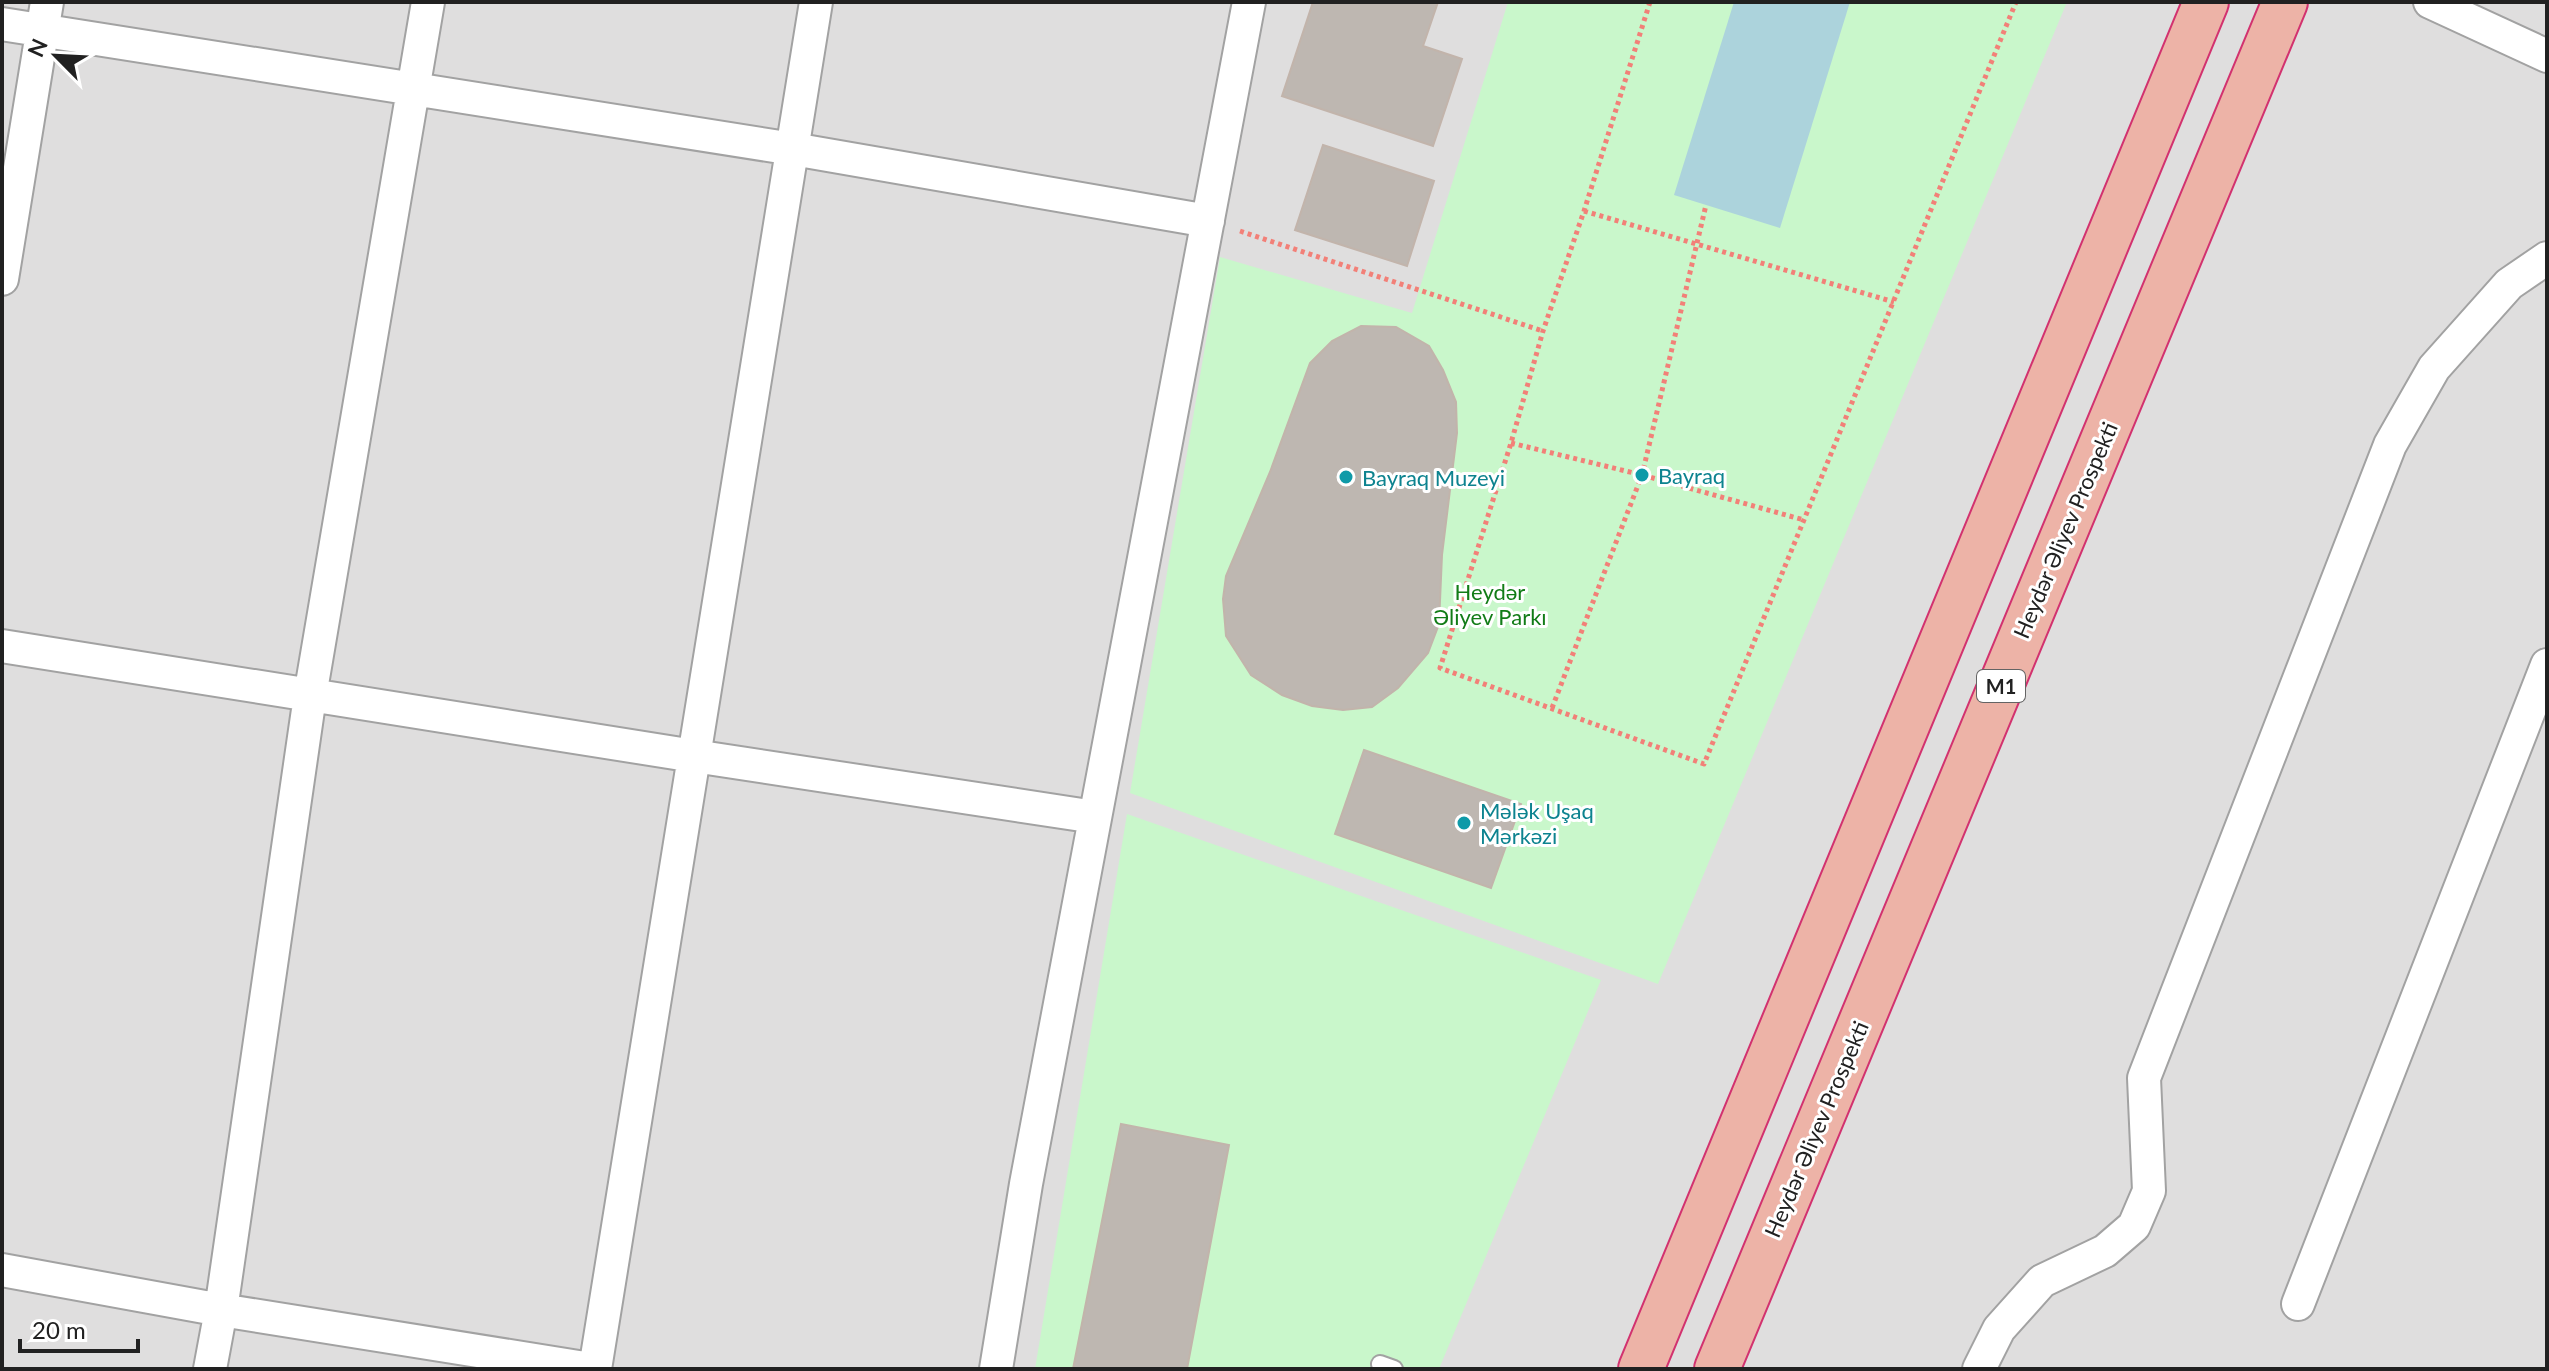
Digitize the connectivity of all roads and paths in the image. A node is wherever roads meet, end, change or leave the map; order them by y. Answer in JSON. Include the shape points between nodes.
{"nodes":[{"id":1,"x":428,"y":2,"type":"edge"},
{"id":2,"x":816,"y":2,"type":"edge"},
{"id":3,"x":1249,"y":2,"type":"edge"},
{"id":4,"x":1650,"y":2,"type":"edge"},
{"id":5,"x":2016,"y":2,"type":"edge"},
{"id":6,"x":2206,"y":2,"type":"edge"},
{"id":7,"x":2285,"y":2,"type":"edge"},
{"id":8,"x":2430,"y":2,"type":"edge"},
{"id":9,"x":45,"y":16,"type":"edge"},
{"id":10,"x":2,"y":24,"type":"edge"},
{"id":11,"x":2547,"y":56,"type":"edge"},
{"id":12,"x":413,"y":88,"type":"junction"},
{"id":13,"x":793,"y":149,"type":"junction"},
{"id":14,"x":1706,"y":205,"type":"dead end"},
{"id":15,"x":1584,"y":211,"type":"junction"},
{"id":16,"x":1208,"y":221,"type":"junction"},
{"id":17,"x":1697,"y":244,"type":"junction"},
{"id":18,"x":2547,"y":258,"type":"edge"},
{"id":19,"x":2,"y":279,"type":"edge"},
{"id":20,"x":1894,"y":302,"type":"junction"},
{"id":21,"x":1543,"y":331,"type":"junction"},
{"id":22,"x":1511,"y":443,"type":"junction"},
{"id":23,"x":1642,"y":475,"type":"junction"},
{"id":24,"x":1804,"y":520,"type":"junction"},
{"id":25,"x":2,"y":646,"type":"edge"},
{"id":26,"x":2547,"y":665,"type":"edge"},
{"id":27,"x":310,"y":696,"type":"junction"},
{"id":28,"x":1552,"y":708,"type":"junction"},
{"id":29,"x":694,"y":756,"type":"junction"},
{"id":30,"x":1095,"y":817,"type":"junction"},
{"id":31,"x":2,"y":1270,"type":"edge"},
{"id":32,"x":2298,"y":1304,"type":"dead end"},
{"id":33,"x":221,"y":1310,"type":"junction"},
{"id":34,"x":210,"y":1369,"type":"edge"},
{"id":35,"x":593,"y":1369,"type":"edge"},
{"id":36,"x":996,"y":1369,"type":"edge"},
{"id":37,"x":1641,"y":1369,"type":"edge"},
{"id":38,"x":1717,"y":1369,"type":"edge"},
{"id":39,"x":1979,"y":1369,"type":"edge"}],
"edges":[{"from":1,"to":12,"type":"street"},
{"from":2,"to":13,"type":"street"},
{"from":3,"to":16,"type":"street"},
{"from":4,"to":15,"type":"path"},
{"from":5,"to":20,"type":"path"},
{"from":6,"to":37,"type":"highway"},
{"from":7,"to":38,"type":"highway","name":"Heydər Əliyev Prospekti","number":"M1"},
{"from":8,"to":11,"type":"street"},
{"from":9,"to":10,"type":"street"},
{"from":9,"to":12,"type":"street"},
{"from":9,"to":19,"type":"street"},
{"from":12,"to":13,"type":"street"},
{"from":12,"to":27,"type":"street"},
{"from":13,"to":16,"type":"street"},
{"from":13,"to":29,"type":"street"},
{"from":14,"to":17,"type":"path"},
{"from":15,"to":17,"type":"path"},
{"from":15,"to":21,"type":"path"},
{"from":16,"to":21,"type":"path"},
{"from":16,"to":30,"type":"street"},
{"from":17,"to":20,"type":"path"},
{"from":17,"to":23,"type":"path"},
{"from":18,"to":39,"type":"street","via":[[2509,284],[2434,368],[2390,445],[2144,1078],[2149,1191],[2134,1226],[2105,1251],[2042,1281],[1999,1329]]},
{"from":20,"to":24,"type":"path"},
{"from":21,"to":22,"type":"path"},
{"from":22,"to":23,"type":"path"},
{"from":22,"to":28,"type":"path","via":[[1440,668]]},
{"from":23,"to":24,"type":"path"},
{"from":23,"to":28,"type":"path"},
{"from":24,"to":28,"type":"path","via":[[1704,764]]},
{"from":25,"to":27,"type":"street"},
{"from":26,"to":32,"type":"street"},
{"from":27,"to":29,"type":"street"},
{"from":27,"to":33,"type":"street"},
{"from":29,"to":30,"type":"street"},
{"from":29,"to":35,"type":"street"},
{"from":30,"to":36,"type":"street"},
{"from":31,"to":33,"type":"street"},
{"from":33,"to":34,"type":"street"},
{"from":33,"to":35,"type":"street"}]}
